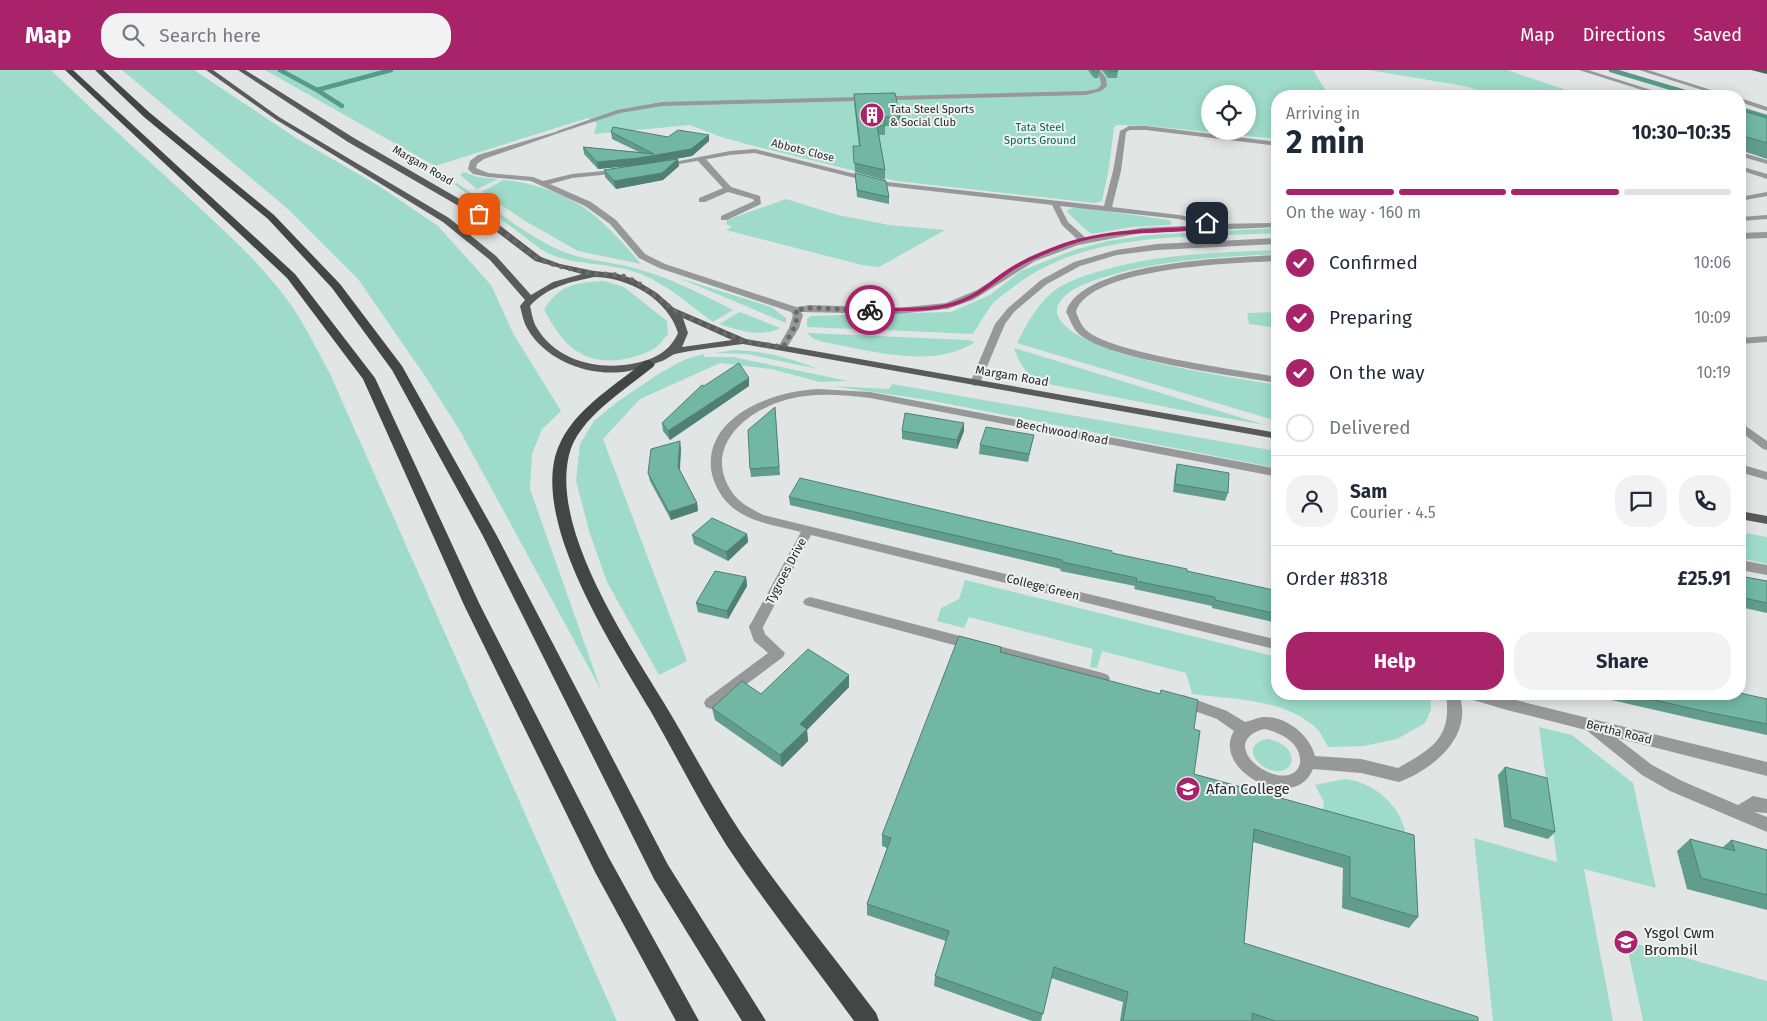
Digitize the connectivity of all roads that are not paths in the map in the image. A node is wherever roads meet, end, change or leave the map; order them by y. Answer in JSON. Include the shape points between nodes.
{"nodes":[{"id":1,"x":69,"y":70,"type":"edge"},
{"id":2,"x":99,"y":70,"type":"edge"},
{"id":3,"x":208,"y":70,"type":"edge"},
{"id":4,"x":241,"y":70,"type":"edge"},
{"id":5,"x":1097,"y":70,"type":"edge"},
{"id":6,"x":1582,"y":70,"type":"edge"},
{"id":7,"x":1642,"y":70,"type":"edge"},
{"id":8,"x":1754,"y":70,"type":"edge"},
{"id":9,"x":1767,"y":72,"type":"edge"},
{"id":10,"x":1648,"y":90,"type":"edge"},
{"id":11,"x":1707,"y":90,"type":"edge"},
{"id":12,"x":1746,"y":102,"type":"edge"},
{"id":13,"x":1767,"y":109,"type":"edge"},
{"id":14,"x":1271,"y":143,"type":"edge"},
{"id":15,"x":1746,"y":156,"type":"edge"},
{"id":16,"x":702,"y":159,"type":"junction"},
{"id":17,"x":1767,"y":162,"type":"edge"},
{"id":18,"x":658,"y":166,"type":"edge"},
{"id":19,"x":630,"y":170,"type":"edge"},
{"id":20,"x":1746,"y":170,"type":"edge"},
{"id":21,"x":1767,"y":177,"type":"edge"},
{"id":22,"x":544,"y":183,"type":"junction"},
{"id":23,"x":728,"y":189,"type":"junction"},
{"id":24,"x":1767,"y":194,"type":"edge"},
{"id":25,"x":1746,"y":198,"type":"edge"},
{"id":26,"x":702,"y":200,"type":"dead end"},
{"id":27,"x":1056,"y":203,"type":"junction"},
{"id":28,"x":1107,"y":209,"type":"junction"},
{"id":29,"x":1767,"y":217,"type":"edge"},
{"id":30,"x":724,"y":218,"type":"dead end"},
{"id":31,"x":1746,"y":219,"type":"edge"},
{"id":32,"x":1271,"y":225,"type":"edge"},
{"id":33,"x":1210,"y":227,"type":"junction"},
{"id":34,"x":1767,"y":235,"type":"edge"},
{"id":35,"x":1746,"y":236,"type":"edge"},
{"id":36,"x":1083,"y":240,"type":"junction"},
{"id":37,"x":1271,"y":241,"type":"edge"},
{"id":38,"x":1271,"y":258,"type":"edge"},
{"id":39,"x":594,"y":274,"type":"junction"},
{"id":40,"x":530,"y":300,"type":"junction"},
{"id":41,"x":795,"y":310,"type":"junction"},
{"id":42,"x":675,"y":311,"type":"junction"},
{"id":43,"x":1767,"y":339,"type":"edge"},
{"id":44,"x":742,"y":341,"type":"junction"},
{"id":45,"x":1746,"y":341,"type":"edge"},
{"id":46,"x":783,"y":347,"type":"junction"},
{"id":47,"x":675,"y":351,"type":"junction"},
{"id":48,"x":649,"y":364,"type":"junction"},
{"id":49,"x":1271,"y":379,"type":"edge"},
{"id":50,"x":975,"y":383,"type":"junction"},
{"id":51,"x":845,"y":392,"type":"joint"},
{"id":52,"x":1746,"y":430,"type":"edge"},
{"id":53,"x":1271,"y":435,"type":"edge"},
{"id":54,"x":1767,"y":448,"type":"edge"},
{"id":55,"x":1746,"y":470,"type":"edge"},
{"id":56,"x":1271,"y":472,"type":"edge"},
{"id":57,"x":1767,"y":476,"type":"edge"},
{"id":58,"x":1746,"y":516,"type":"edge"},
{"id":59,"x":1767,"y":520,"type":"edge"},
{"id":60,"x":808,"y":530,"type":"junction"},
{"id":61,"x":1746,"y":566,"type":"edge"},
{"id":62,"x":1767,"y":570,"type":"edge"},
{"id":63,"x":810,"y":602,"type":"dead end"},
{"id":64,"x":1271,"y":643,"type":"edge"},
{"id":65,"x":1113,"y":682,"type":"edge"},
{"id":66,"x":1170,"y":697,"type":"edge"},
{"id":67,"x":1454,"y":700,"type":"edge"},
{"id":68,"x":1493,"y":700,"type":"edge"},
{"id":69,"x":710,"y":703,"type":"dead end"},
{"id":70,"x":1588,"y":724,"type":"junction"},
{"id":71,"x":1243,"y":729,"type":"junction"},
{"id":72,"x":1308,"y":762,"type":"junction"},
{"id":73,"x":1767,"y":768,"type":"edge"},
{"id":74,"x":1767,"y":806,"type":"edge"},
{"id":75,"x":1740,"y":814,"type":"junction"},
{"id":76,"x":1767,"y":825,"type":"edge"},
{"id":77,"x":688,"y":1021,"type":"edge"},
{"id":78,"x":754,"y":1021,"type":"edge"},
{"id":79,"x":868,"y":1021,"type":"edge"}],
"edges":[{"from":1,"to":77,"type":"highway","via":[[290,276],[369,378],[472,605],[602,865]]},
{"from":2,"to":78,"type":"highway","via":[[147,115],[270,216],[336,286],[398,369],[490,536],[661,872]]},
{"from":3,"to":40,"type":"main road","via":[[277,118],[446,220],[493,258]]},
{"from":4,"to":39,"type":"main road","name":"Margam Road","via":[[351,140],[479,214],[538,259]]},
{"from":5,"to":22,"type":"street","name":"Abbots Close","via":[[1104,86],[1086,93],[640,107],[496,151],[473,163],[472,168],[476,172]]},
{"from":6,"to":10,"type":"street"},
{"from":7,"to":11,"type":"street"},
{"from":8,"to":9,"type":"main road"},
{"from":12,"to":13,"type":"street"},
{"from":14,"to":28,"type":"street","via":[[1146,128],[1126,129]]},
{"from":15,"to":17,"type":"street"},
{"from":16,"to":18,"type":"street","name":"Abbots Close"},
{"from":16,"to":23,"type":"street"},
{"from":16,"to":27,"type":"street","name":"Abbots Close","via":[[746,152],[767,153],[888,184]]},
{"from":19,"to":22,"type":"street","name":"Abbots Close","via":[[572,176]]},
{"from":20,"to":21,"type":"street"},
{"from":22,"to":41,"type":"street","name":"Abbots Close","via":[[588,204],[613,222],[642,256],[685,274]]},
{"from":23,"to":26,"type":"street"},
{"from":23,"to":30,"type":"street","via":[[758,198],[758,202]]},
{"from":24,"to":25,"type":"street"},
{"from":27,"to":28,"type":"street","name":"Abbots Close"},
{"from":27,"to":36,"type":"street","via":[[1057,211]]},
{"from":28,"to":33,"type":"street","name":"Abbots Close","via":[[1179,217],[1207,223]]},
{"from":29,"to":31,"type":"street"},
{"from":32,"to":33,"type":"street","name":"Abbots Close"},
{"from":33,"to":36,"type":"street","name":"Abbots Close","via":[[1141,230]]},
{"from":34,"to":35,"type":"street"},
{"from":36,"to":41,"type":"street","name":"Abbots Close","via":[[1058,247],[1012,269],[981,292],[945,306],[906,310]]},
{"from":37,"to":50,"type":"street","via":[[1157,247],[1116,253],[1077,264],[1044,282],[1011,310],[1000,324]]},
{"from":38,"to":49,"type":"street","via":[[1205,261],[1136,273],[1084,293],[1075,301],[1071,312],[1081,331],[1125,352]]},
{"from":39,"to":40,"type":"main road","via":[[568,279],[538,292]]},
{"from":39,"to":42,"type":"main road","via":[[623,276],[637,282]]},
{"from":40,"to":48,"type":"main road","via":[[525,306],[532,328],[562,357],[601,370]]},
{"from":41,"to":46,"type":"street","via":[[798,315],[794,328]]},
{"from":42,"to":44,"type":"main road","name":"Margam Road"},
{"from":42,"to":47,"type":"main road","via":[[683,328],[683,337]]},
{"from":43,"to":45,"type":"street"},
{"from":44,"to":46,"type":"main road","name":"Margam Road"},
{"from":44,"to":47,"type":"main road","name":"Margam Road"},
{"from":46,"to":50,"type":"main road","name":"Margam Road"},
{"from":47,"to":48,"type":"main road"},
{"from":48,"to":79,"type":"highway","via":[[582,420],[570,435],[558,485],[566,527],[602,609],[734,840]]},
{"from":50,"to":53,"type":"main road","name":"Margam Road"},
{"from":51,"to":56,"type":"street","name":"Beechwood Road"},
{"from":51,"to":60,"type":"street","name":"Tygroes Drive","via":[[804,392],[772,400],[740,418],[718,448],[715,464],[718,478],[740,507],[760,518]]},
{"from":52,"to":54,"type":"street"},
{"from":55,"to":57,"type":"street"},
{"from":58,"to":59,"type":"main road"},
{"from":60,"to":64,"type":"street","name":"College Green"},
{"from":60,"to":69,"type":"street","name":"Tygroes Drive","via":[[756,628],[759,636],[778,653]]},
{"from":61,"to":62,"type":"street"},
{"from":63,"to":65,"type":"street"},
{"from":66,"to":71,"type":"street","via":[[1198,704]]},
{"from":67,"to":72,"type":"street","via":[[1456,717],[1450,737],[1431,756],[1399,775],[1361,766]]},
{"from":68,"to":70,"type":"street","name":"Bertha Road"},
{"from":70,"to":73,"type":"street","name":"Bertha Road"},
{"from":70,"to":75,"type":"street","via":[[1647,770]]},
{"from":71,"to":72,"type":"street","via":[[1264,723],[1288,730],[1305,748]]},
{"from":71,"to":72,"type":"street","via":[[1236,746],[1246,766],[1256,774],[1268,780],[1293,781],[1302,776]]},
{"from":74,"to":75,"type":"street","via":[[1753,803]]},
{"from":75,"to":76,"type":"street"}]}
